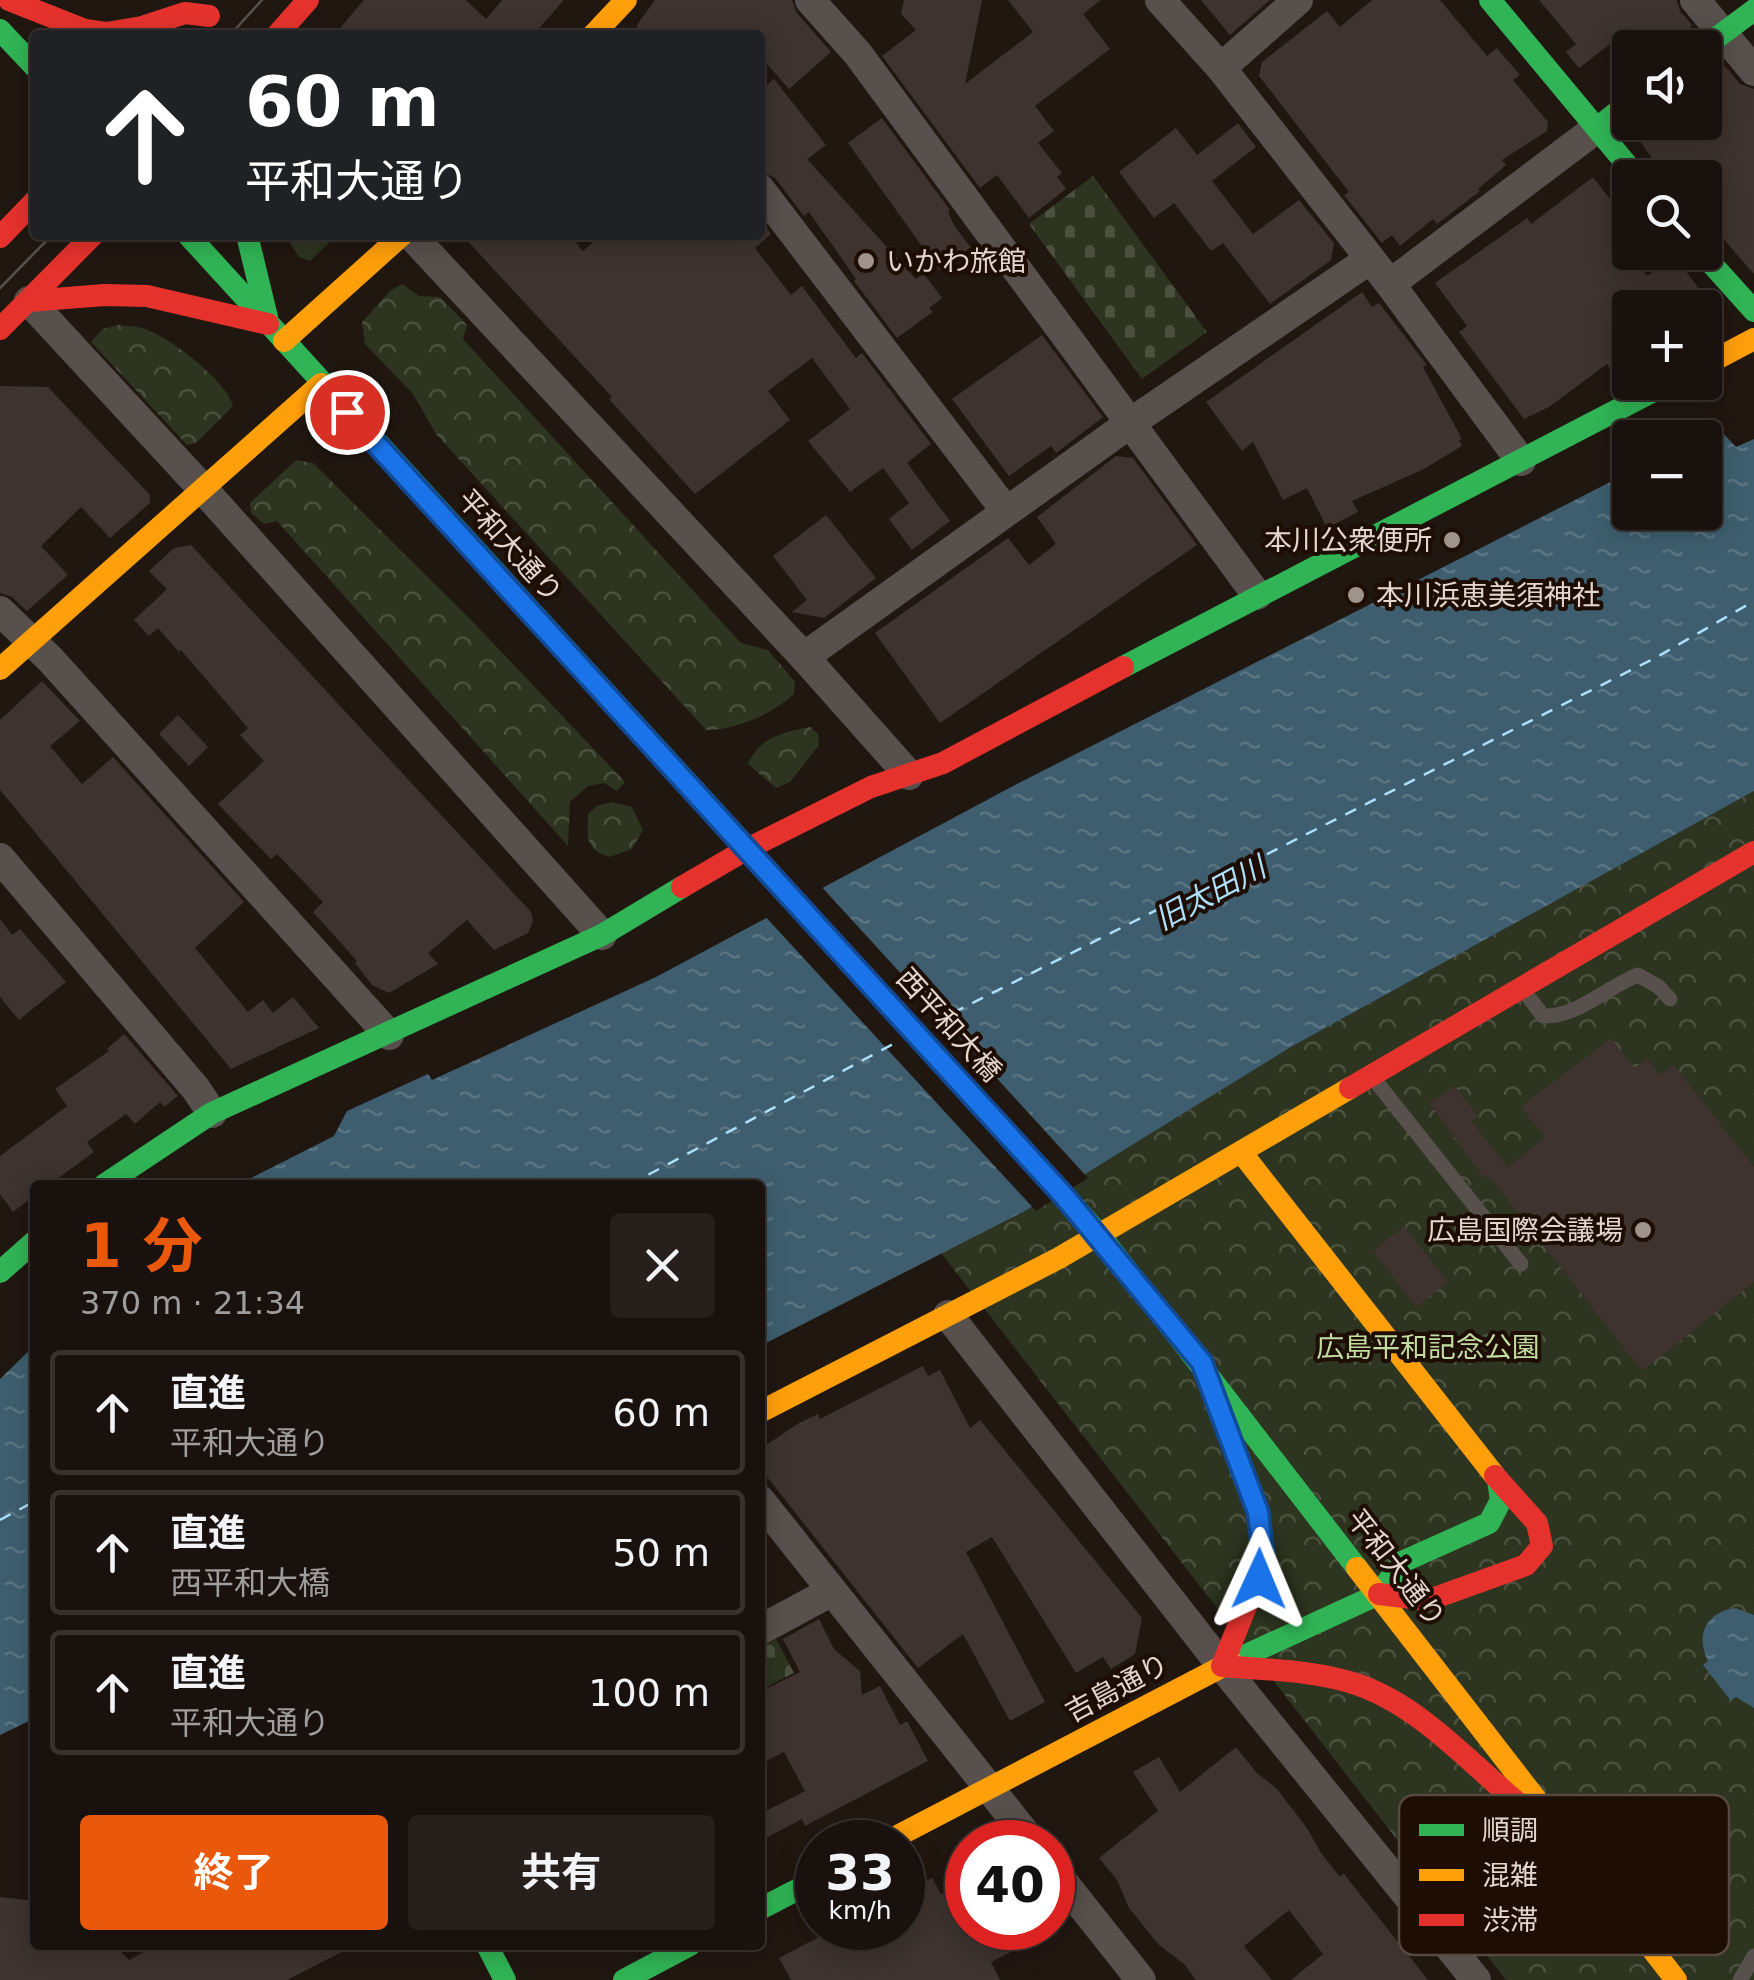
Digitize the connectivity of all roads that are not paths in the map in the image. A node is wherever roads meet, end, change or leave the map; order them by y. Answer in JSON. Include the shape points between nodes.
{"nodes":[{"id":1,"x":8,"y":0,"type":"edge"},
{"id":2,"x":308,"y":0,"type":"edge"},
{"id":3,"x":810,"y":0,"type":"edge"},
{"id":4,"x":1160,"y":0,"type":"edge"},
{"id":5,"x":1298,"y":0,"type":"edge"},
{"id":6,"x":1490,"y":0,"type":"edge"},
{"id":7,"x":1695,"y":0,"type":"edge"},
{"id":8,"x":1754,"y":10,"type":"edge"},
{"id":9,"x":204,"y":13,"type":"edge"},
{"id":10,"x":0,"y":30,"type":"edge"},
{"id":11,"x":85,"y":30,"type":"edge"},
{"id":12,"x":128,"y":30,"type":"edge"},
{"id":13,"x":281,"y":30,"type":"edge"},
{"id":14,"x":1708,"y":30,"type":"edge"},
{"id":15,"x":1722,"y":33,"type":"edge"},
{"id":16,"x":1722,"y":47,"type":"edge"},
{"id":17,"x":30,"y":62,"type":"edge"},
{"id":18,"x":1221,"y":68,"type":"junction"},
{"id":19,"x":1754,"y":71,"type":"edge"},
{"id":20,"x":1612,"y":116,"type":"edge"},
{"id":21,"x":1597,"y":128,"type":"junction"},
{"id":22,"x":1623,"y":160,"type":"edge"},
{"id":23,"x":765,"y":196,"type":"edge"},
{"id":24,"x":30,"y":206,"type":"edge"},
{"id":25,"x":0,"y":237,"type":"edge"},
{"id":26,"x":87,"y":240,"type":"edge"},
{"id":27,"x":193,"y":240,"type":"edge"},
{"id":28,"x":248,"y":240,"type":"edge"},
{"id":29,"x":396,"y":240,"type":"edge"},
{"id":30,"x":416,"y":240,"type":"edge"},
{"id":31,"x":1370,"y":258,"type":"junction"},
{"id":32,"x":1717,"y":270,"type":"edge"},
{"id":33,"x":1390,"y":284,"type":"junction"},
{"id":34,"x":29,"y":301,"type":"junction"},
{"id":35,"x":1754,"y":311,"type":"edge"},
{"id":36,"x":0,"y":329,"type":"edge"},
{"id":37,"x":276,"y":332,"type":"junction"},
{"id":38,"x":1754,"y":339,"type":"edge"},
{"id":39,"x":1722,"y":356,"type":"edge"},
{"id":40,"x":321,"y":384,"type":"junction"},
{"id":41,"x":1637,"y":400,"type":"edge"},
{"id":42,"x":1129,"y":424,"type":"junction"},
{"id":43,"x":1520,"y":461,"type":"junction"},
{"id":44,"x":202,"y":488,"type":"junction"},
{"id":45,"x":1006,"y":511,"type":"junction"},
{"id":46,"x":1258,"y":595,"type":"junction"},
{"id":47,"x":0,"y":611,"type":"edge"},
{"id":48,"x":29,"y":642,"type":"junction"},
{"id":49,"x":804,"y":657,"type":"junction"},
{"id":50,"x":0,"y":669,"type":"edge"},
{"id":51,"x":909,"y":775,"type":"junction"},
{"id":52,"x":746,"y":849,"type":"junction"},
{"id":53,"x":1754,"y":852,"type":"edge"},
{"id":54,"x":0,"y":858,"type":"edge"},
{"id":55,"x":790,"y":896,"type":"joint"},
{"id":56,"x":602,"y":935,"type":"junction"},
{"id":57,"x":1522,"y":988,"type":"junction"},
{"id":58,"x":1670,"y":999,"type":"dead end"},
{"id":59,"x":389,"y":1035,"type":"junction"},
{"id":60,"x":1371,"y":1076,"type":"junction"},
{"id":61,"x":212,"y":1112,"type":"junction"},
{"id":62,"x":1240,"y":1152,"type":"junction"},
{"id":63,"x":111,"y":1180,"type":"edge"},
{"id":64,"x":1064,"y":1196,"type":"joint"},
{"id":65,"x":1099,"y":1234,"type":"junction"},
{"id":66,"x":1521,"y":1264,"type":"dead end"},
{"id":67,"x":948,"y":1315,"type":"junction"},
{"id":68,"x":1202,"y":1363,"type":"junction"},
{"id":69,"x":765,"y":1409,"type":"edge"},
{"id":70,"x":1498,"y":1480,"type":"junction"},
{"id":71,"x":765,"y":1506,"type":"edge"},
{"id":72,"x":832,"y":1592,"type":"junction"},
{"id":73,"x":1379,"y":1594,"type":"junction"},
{"id":74,"x":765,"y":1627,"type":"edge"},
{"id":75,"x":1222,"y":1666,"type":"junction"},
{"id":76,"x":989,"y":1789,"type":"junction"},
{"id":77,"x":1507,"y":1795,"type":"edge"},
{"id":78,"x":1532,"y":1795,"type":"edge"},
{"id":79,"x":1014,"y":1820,"type":"edge"},
{"id":80,"x":925,"y":1822,"type":"edge"},
{"id":81,"x":1399,"y":1885,"type":"edge"},
{"id":82,"x":795,"y":1890,"type":"edge"},
{"id":83,"x":1075,"y":1897,"type":"edge"},
{"id":84,"x":765,"y":1905,"type":"edge"},
{"id":85,"x":489,"y":1950,"type":"edge"},
{"id":86,"x":681,"y":1950,"type":"edge"},
{"id":87,"x":1456,"y":1955,"type":"edge"},
{"id":88,"x":1656,"y":1955,"type":"edge"},
{"id":89,"x":1754,"y":1956,"type":"edge"},
{"id":90,"x":504,"y":1980,"type":"edge"},
{"id":91,"x":624,"y":1980,"type":"edge"},
{"id":92,"x":1141,"y":1980,"type":"edge"},
{"id":93,"x":1476,"y":1980,"type":"edge"},
{"id":94,"x":1676,"y":1980,"type":"edge"},
{"id":95,"x":1740,"y":1980,"type":"edge"}],
"edges":[{"from":1,"to":11,"type":"street"},
{"from":2,"to":13,"type":"street"},
{"from":3,"to":42,"type":"street","via":[[858,54]]},
{"from":4,"to":18,"type":"street"},
{"from":5,"to":18,"type":"street"},
{"from":6,"to":21,"type":"street"},
{"from":7,"to":14,"type":"street"},
{"from":8,"to":15,"type":"street"},
{"from":9,"to":12,"type":"street"},
{"from":10,"to":17,"type":"street"},
{"from":16,"to":19,"type":"street"},
{"from":18,"to":31,"type":"street"},
{"from":20,"to":21,"type":"street"},
{"from":21,"to":22,"type":"street"},
{"from":21,"to":33,"type":"street"},
{"from":23,"to":45,"type":"street"},
{"from":24,"to":25,"type":"street"},
{"from":26,"to":34,"type":"street"},
{"from":27,"to":37,"type":"street","name":"平和大通り"},
{"from":28,"to":37,"type":"street"},
{"from":29,"to":37,"type":"street"},
{"from":30,"to":49,"type":"street"},
{"from":31,"to":33,"type":"street"},
{"from":31,"to":42,"type":"street"},
{"from":32,"to":35,"type":"street"},
{"from":33,"to":43,"type":"street"},
{"from":34,"to":36,"type":"street"},
{"from":34,"to":37,"type":"street","via":[[146,296]]},
{"from":34,"to":44,"type":"street"},
{"from":37,"to":40,"type":"street","name":"平和大通り"},
{"from":38,"to":39,"type":"street"},
{"from":40,"to":44,"type":"street"},
{"from":40,"to":52,"type":"street","name":"平和大通り"},
{"from":41,"to":43,"type":"street"},
{"from":42,"to":45,"type":"street"},
{"from":42,"to":46,"type":"street"},
{"from":43,"to":46,"type":"street"},
{"from":44,"to":48,"type":"street"},
{"from":44,"to":56,"type":"street"},
{"from":45,"to":49,"type":"street"},
{"from":46,"to":51,"type":"street"},
{"from":47,"to":48,"type":"street"},
{"from":48,"to":50,"type":"street"},
{"from":48,"to":59,"type":"street"},
{"from":49,"to":51,"type":"street"},
{"from":51,"to":52,"type":"street"},
{"from":52,"to":55,"type":"street","name":"平和大通り"},
{"from":52,"to":56,"type":"street"},
{"from":53,"to":57,"type":"street"},
{"from":54,"to":61,"type":"street"},
{"from":55,"to":64,"type":"street","name":"西平和大橋"},
{"from":56,"to":59,"type":"street"},
{"from":57,"to":58,"type":"lane","via":[[1543,1016],[1561,1017],[1638,976]]},
{"from":57,"to":60,"type":"street"},
{"from":59,"to":61,"type":"street"},
{"from":60,"to":62,"type":"street"},
{"from":60,"to":66,"type":"lane"},
{"from":61,"to":63,"type":"street"},
{"from":62,"to":65,"type":"street"},
{"from":62,"to":70,"type":"street"},
{"from":64,"to":65,"type":"street","name":"平和大通り"},
{"from":65,"to":67,"type":"street"},
{"from":65,"to":68,"type":"street","name":"平和大通り"},
{"from":67,"to":69,"type":"street"},
{"from":67,"to":75,"type":"street"},
{"from":68,"to":73,"type":"street","name":"平和大通り"},
{"from":68,"to":75,"type":"street","via":[[1258,1512],[1264,1562]]},
{"from":70,"to":73,"type":"street","via":[[1500,1500],[1488,1523],[1402,1562]]},
{"from":70,"to":73,"type":"street","via":[[1537,1523],[1542,1546],[1526,1565],[1429,1600]]},
{"from":71,"to":72,"type":"street"},
{"from":72,"to":74,"type":"street"},
{"from":72,"to":76,"type":"street"},
{"from":73,"to":75,"type":"street","name":"吉島通り"},
{"from":73,"to":78,"type":"street","name":"平和大通り"},
{"from":75,"to":76,"type":"street","name":"吉島通り"},
{"from":75,"to":77,"type":"street","via":[[1328,1676],[1371,1690]]},
{"from":75,"to":81,"type":"street"},
{"from":76,"to":79,"type":"street"},
{"from":76,"to":80,"type":"street","name":"吉島通り"},
{"from":82,"to":84,"type":"street"},
{"from":83,"to":92,"type":"street"},
{"from":85,"to":90,"type":"street"},
{"from":86,"to":91,"type":"street"},
{"from":87,"to":93,"type":"street"},
{"from":88,"to":94,"type":"street","name":"平和大通り"},
{"from":89,"to":95,"type":"lane"}]}
